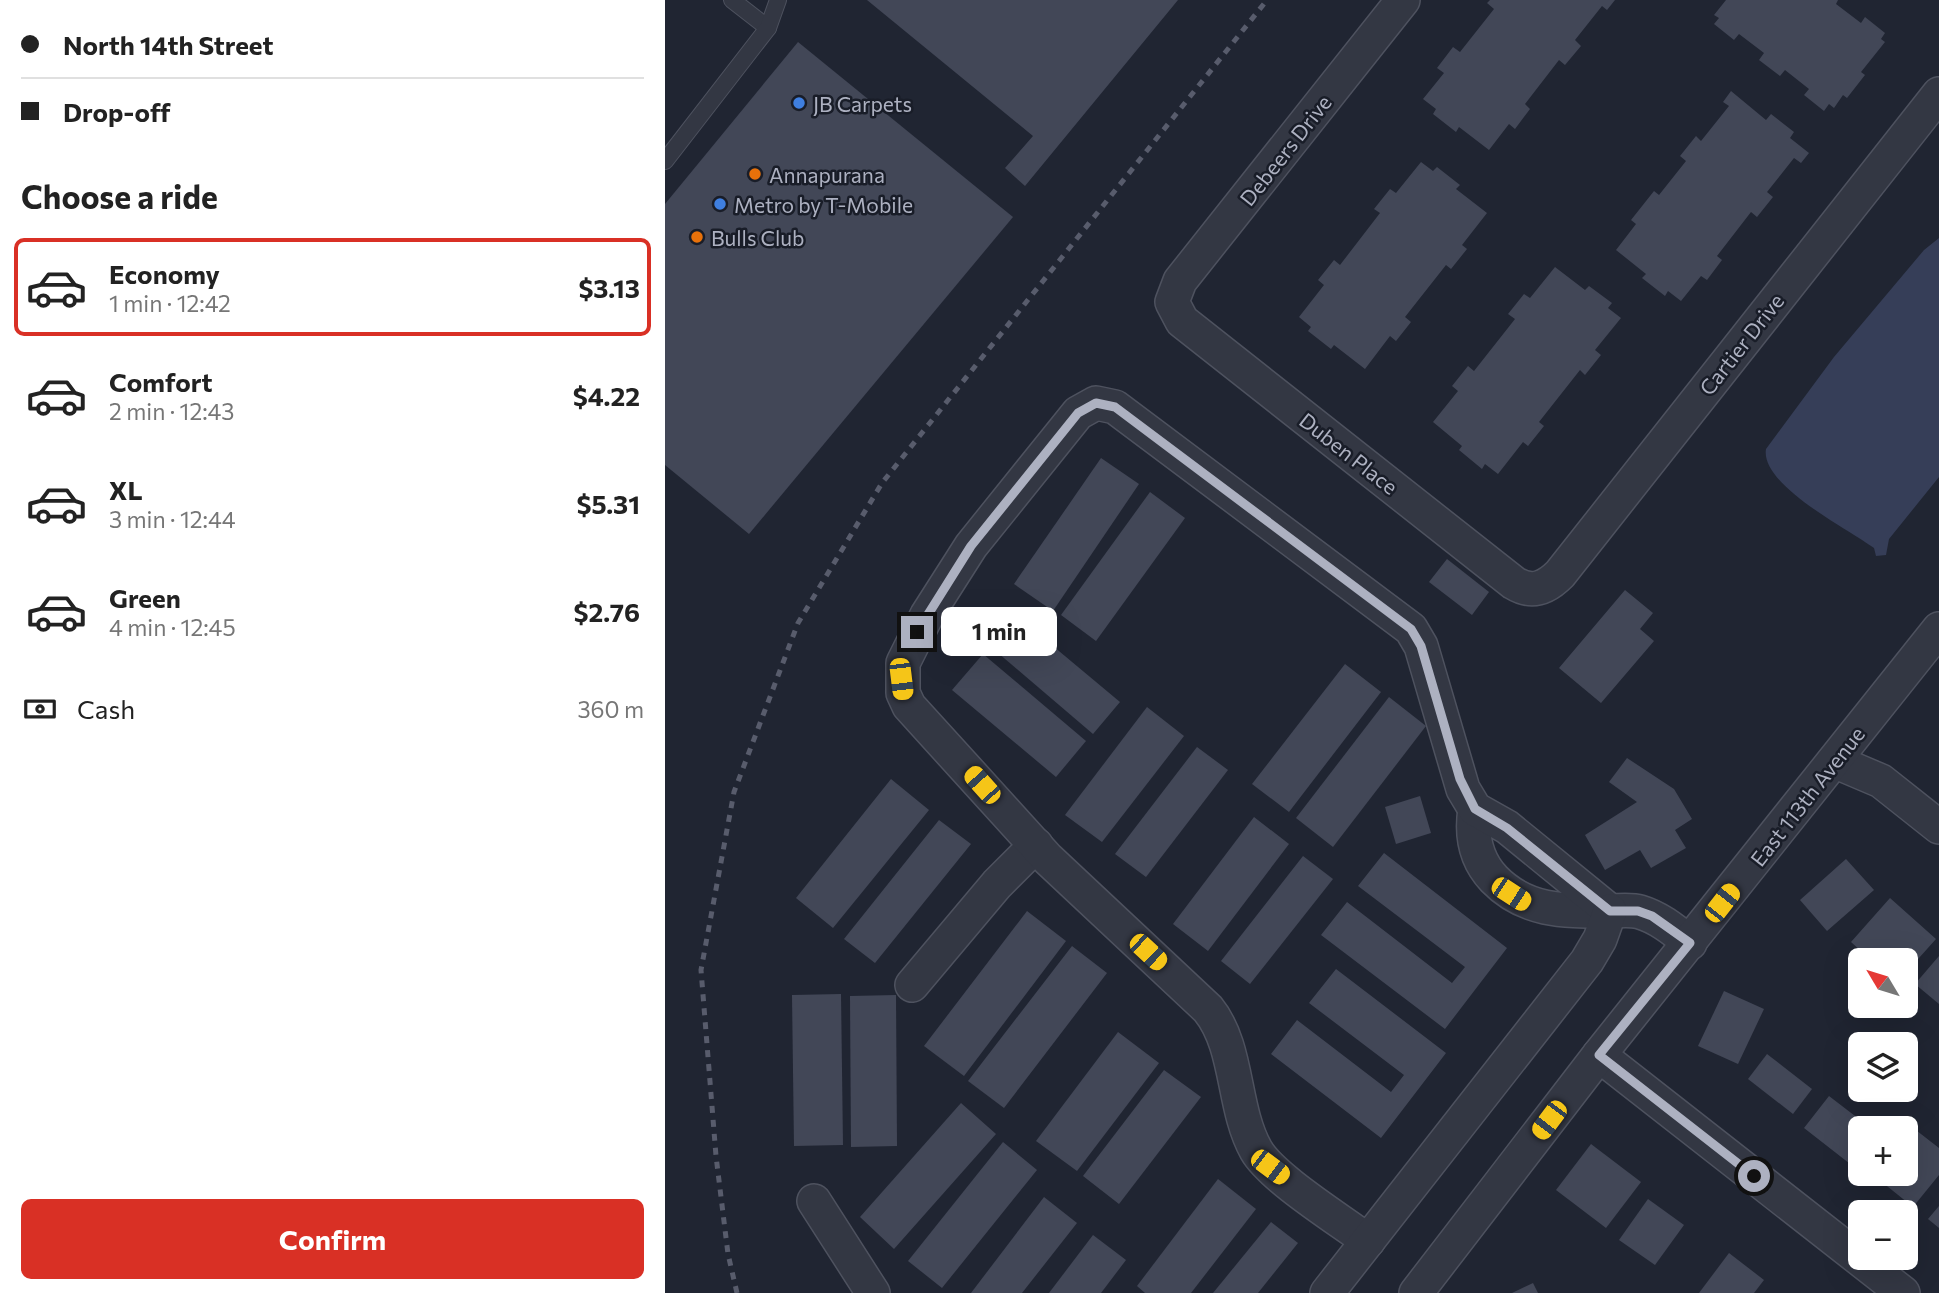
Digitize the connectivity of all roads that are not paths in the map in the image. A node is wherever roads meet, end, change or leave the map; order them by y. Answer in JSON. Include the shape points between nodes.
{"nodes":[{"id":1,"x":732,"y":0,"type":"edge"},
{"id":2,"x":778,"y":0,"type":"edge"},
{"id":3,"x":1403,"y":0,"type":"edge"},
{"id":4,"x":768,"y":28,"type":"junction"},
{"id":5,"x":1939,"y":94,"type":"edge"},
{"id":6,"x":665,"y":161,"type":"edge"},
{"id":7,"x":1173,"y":302,"type":"joint"},
{"id":8,"x":1538,"y":589,"type":"joint"},
{"id":9,"x":1939,"y":629,"type":"edge"},
{"id":10,"x":1834,"y":761,"type":"junction"},
{"id":11,"x":1475,"y":809,"type":"junction"},
{"id":12,"x":1939,"y":827,"type":"edge"},
{"id":13,"x":1036,"y":845,"type":"junction"},
{"id":14,"x":1610,"y":911,"type":"junction"},
{"id":15,"x":1690,"y":943,"type":"junction"},
{"id":16,"x":912,"y":985,"type":"dead end"},
{"id":17,"x":1599,"y":1055,"type":"junction"},
{"id":18,"x":814,"y":1201,"type":"dead end"},
{"id":19,"x":1368,"y":1241,"type":"junction"},
{"id":20,"x":873,"y":1293,"type":"edge"},
{"id":21,"x":1327,"y":1293,"type":"edge"},
{"id":22,"x":1416,"y":1293,"type":"edge"},
{"id":23,"x":1903,"y":1293,"type":"edge"}],
"edges":[{"from":1,"to":4,"type":"lane"},
{"from":2,"to":4,"type":"lane"},
{"from":3,"to":7,"type":"street","name":"Debeers Drive","via":[[1180,282]]},
{"from":4,"to":6,"type":"lane"},
{"from":5,"to":8,"type":"street","name":"Cartier Drive","via":[[1560,574]]},
{"from":7,"to":8,"type":"street","name":"Duben Place","via":[[1182,321],[1514,583]]},
{"from":9,"to":10,"type":"street","name":"East 113th Avenue"},
{"from":10,"to":12,"type":"street","via":[[1881,782]]},
{"from":10,"to":15,"type":"street","name":"East 113th Avenue"},
{"from":11,"to":13,"type":"street","via":[[1460,779],[1421,646],[1411,629],[1115,407],[1096,403],[1078,413],[971,546],[908,650],[901,679],[909,706]]},
{"from":11,"to":14,"type":"street","via":[[1507,828]]},
{"from":11,"to":14,"type":"street","via":[[1477,851],[1490,875],[1511,894],[1547,909]]},
{"from":13,"to":16,"type":"street"},
{"from":13,"to":19,"type":"street","via":[[1215,1017],[1261,1158]]},
{"from":14,"to":15,"type":"street","via":[[1652,916]]},
{"from":14,"to":19,"type":"street","via":[[1587,961]]},
{"from":15,"to":17,"type":"street","name":"East 113th Avenue"},
{"from":17,"to":22,"type":"street","name":"East 113th Avenue"},
{"from":17,"to":23,"type":"street"},
{"from":18,"to":20,"type":"street"},
{"from":19,"to":21,"type":"street"}]}
